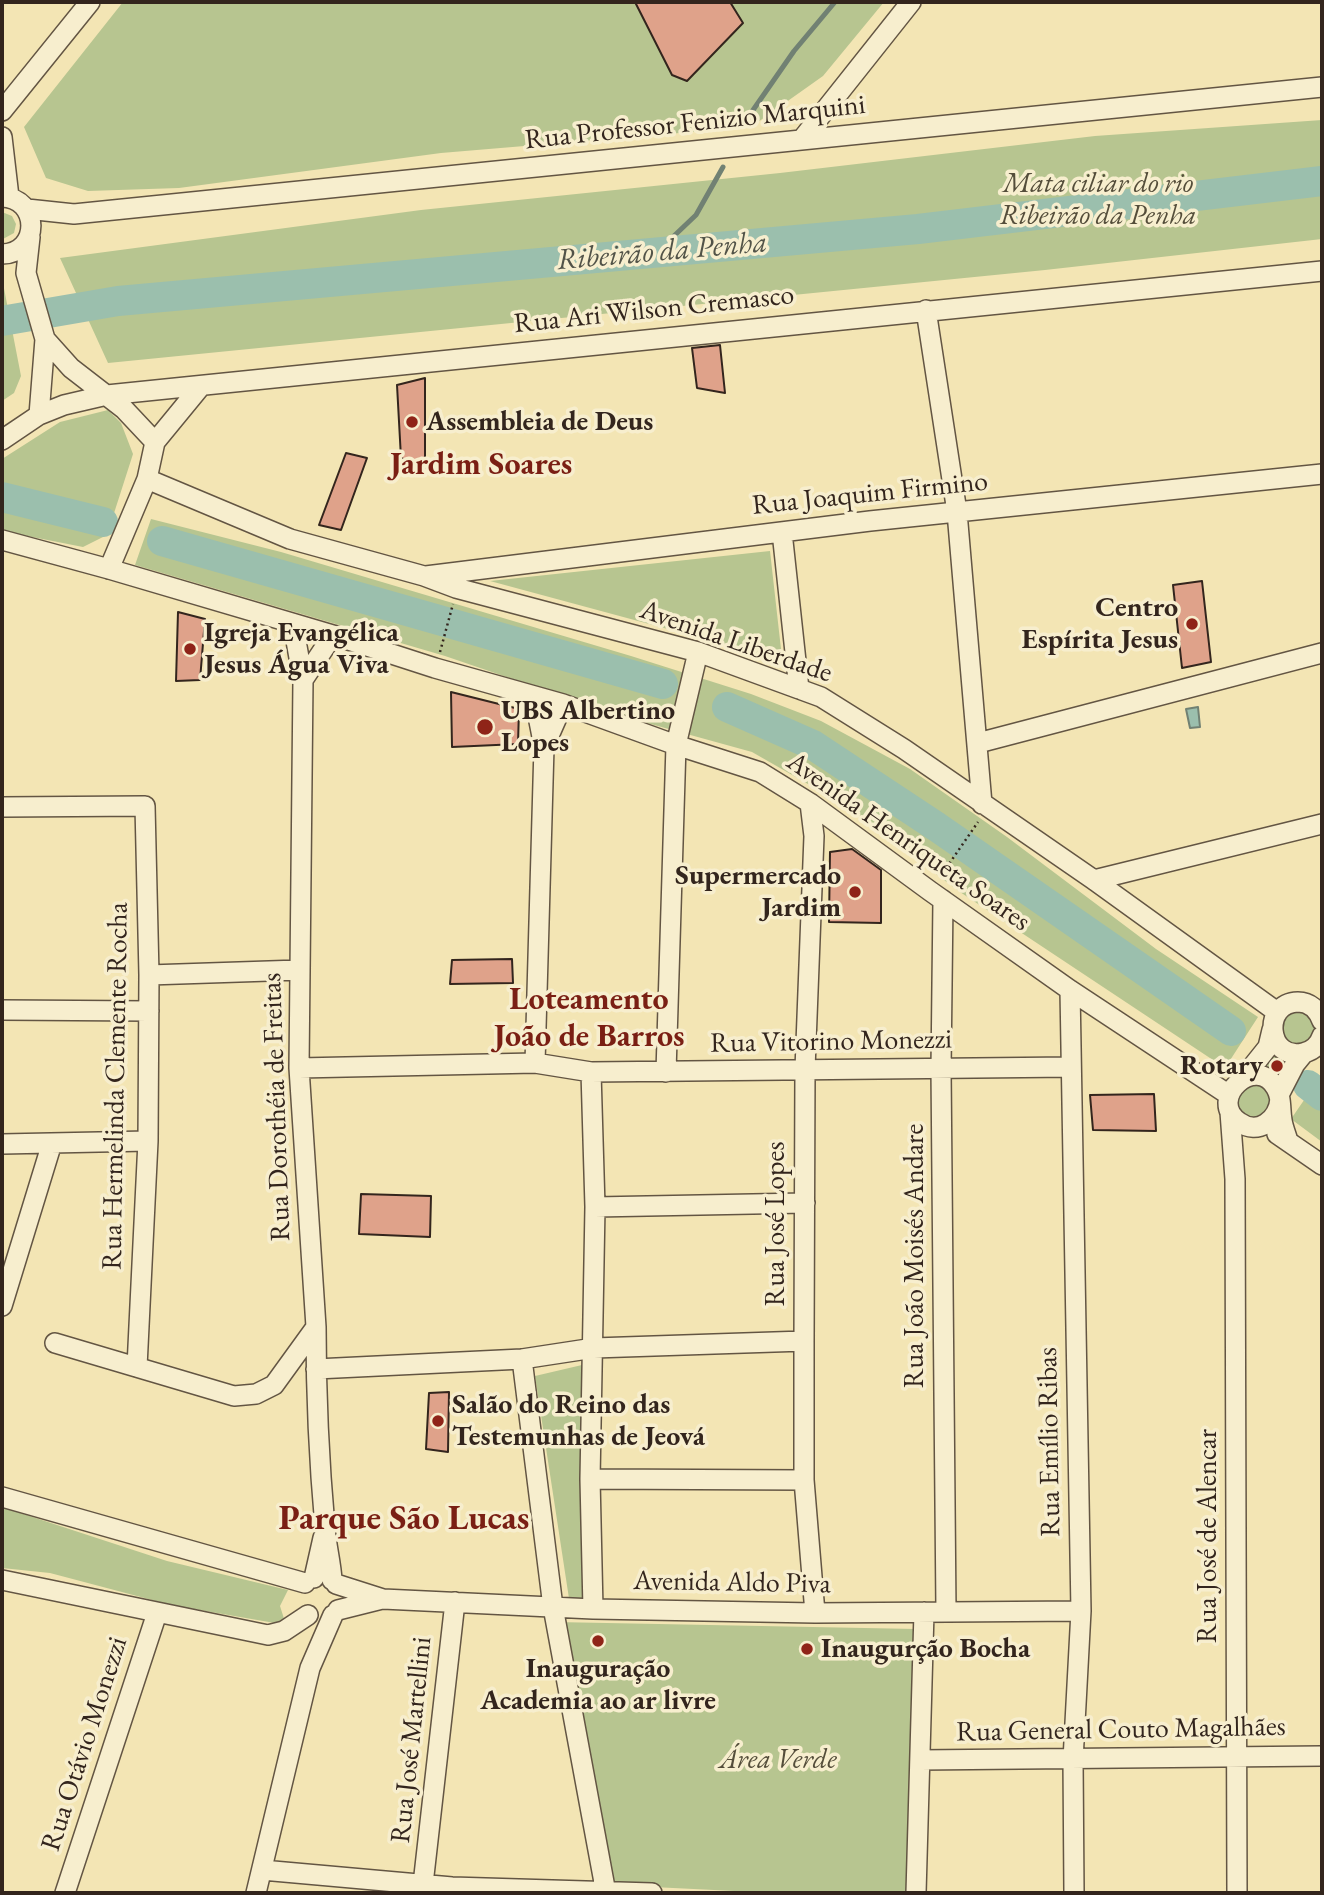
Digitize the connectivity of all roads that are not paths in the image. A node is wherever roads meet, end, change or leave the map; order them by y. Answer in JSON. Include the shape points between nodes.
{"nodes":[{"id":1,"x":90,"y":2,"type":"edge"},
{"id":2,"x":911,"y":2,"type":"edge"},
{"id":3,"x":1322,"y":87,"type":"edge"},
{"id":4,"x":2,"y":111,"type":"edge"},
{"id":5,"x":2,"y":137,"type":"edge"},
{"id":6,"x":803,"y":138,"type":"junction"},
{"id":7,"x":4,"y":196,"type":"edge"},
{"id":8,"x":27,"y":209,"type":"junction"},
{"id":9,"x":74,"y":214,"type":"junction"},
{"id":10,"x":30,"y":235,"type":"junction"},
{"id":11,"x":5,"y":254,"type":"edge"},
{"id":12,"x":1322,"y":271,"type":"edge"},
{"id":13,"x":28,"y":279,"type":"junction"},
{"id":14,"x":926,"y":310,"type":"junction"},
{"id":15,"x":43,"y":334,"type":"junction"},
{"id":16,"x":201,"y":386,"type":"junction"},
{"id":17,"x":107,"y":395,"type":"junction"},
{"id":18,"x":39,"y":415,"type":"junction"},
{"id":19,"x":2,"y":440,"type":"edge"},
{"id":20,"x":155,"y":442,"type":"junction"},
{"id":21,"x":1322,"y":474,"type":"edge"},
{"id":22,"x":147,"y":480,"type":"junction"},
{"id":23,"x":957,"y":512,"type":"junction"},
{"id":24,"x":782,"y":532,"type":"junction"},
{"id":25,"x":2,"y":540,"type":"edge"},
{"id":26,"x":109,"y":569,"type":"junction"},
{"id":27,"x":424,"y":576,"type":"junction"},
{"id":28,"x":293,"y":624,"type":"junction"},
{"id":29,"x":333,"y":635,"type":"junction"},
{"id":30,"x":698,"y":652,"type":"junction"},
{"id":31,"x":1322,"y":653,"type":"edge"},
{"id":32,"x":303,"y":680,"type":"junction"},
{"id":33,"x":799,"y":689,"type":"junction"},
{"id":34,"x":534,"y":696,"type":"junction"},
{"id":35,"x":563,"y":704,"type":"junction"},
{"id":36,"x":978,"y":743,"type":"junction"},
{"id":37,"x":676,"y":746,"type":"junction"},
{"id":38,"x":544,"y":747,"type":"junction"},
{"id":39,"x":810,"y":803,"type":"junction"},
{"id":40,"x":985,"y":806,"type":"junction"},
{"id":41,"x":2,"y":807,"type":"edge"},
{"id":42,"x":835,"y":821,"type":"junction"},
{"id":43,"x":1322,"y":824,"type":"edge"},
{"id":44,"x":814,"y":836,"type":"junction"},
{"id":45,"x":1094,"y":880,"type":"junction"},
{"id":46,"x":936,"y":896,"type":"junction"},
{"id":47,"x":299,"y":970,"type":"junction"},
{"id":48,"x":149,"y":975,"type":"junction"},
{"id":49,"x":1070,"y":990,"type":"junction"},
{"id":50,"x":1322,"y":994,"type":"edge"},
{"id":51,"x":1296,"y":1002,"type":"junction"},
{"id":52,"x":2,"y":1010,"type":"edge"},
{"id":53,"x":149,"y":1011,"type":"junction"},
{"id":54,"x":1274,"y":1021,"type":"junction"},
{"id":55,"x":1322,"y":1021,"type":"edge"},
{"id":56,"x":1317,"y":1043,"type":"edge"},
{"id":57,"x":535,"y":1063,"type":"junction"},
{"id":58,"x":299,"y":1068,"type":"junction"},
{"id":59,"x":1071,"y":1068,"type":"junction"},
{"id":60,"x":805,"y":1069,"type":"junction"},
{"id":61,"x":941,"y":1069,"type":"junction"},
{"id":62,"x":591,"y":1072,"type":"junction"},
{"id":63,"x":666,"y":1072,"type":"junction"},
{"id":64,"x":1244,"y":1077,"type":"junction"},
{"id":65,"x":1279,"y":1097,"type":"junction"},
{"id":66,"x":1229,"y":1103,"type":"junction"},
{"id":67,"x":1254,"y":1127,"type":"junction"},
{"id":68,"x":148,"y":1141,"type":"junction"},
{"id":69,"x":1288,"y":1141,"type":"junction"},
{"id":70,"x":52,"y":1143,"type":"junction"},
{"id":71,"x":2,"y":1144,"type":"edge"},
{"id":72,"x":1322,"y":1165,"type":"edge"},
{"id":73,"x":1235,"y":1179,"type":"junction"},
{"id":74,"x":805,"y":1203,"type":"junction"},
{"id":75,"x":596,"y":1207,"type":"junction"},
{"id":76,"x":2,"y":1306,"type":"edge"},
{"id":77,"x":316,"y":1327,"type":"junction"},
{"id":78,"x":804,"y":1341,"type":"junction"},
{"id":79,"x":55,"y":1343,"type":"dead end"},
{"id":80,"x":594,"y":1348,"type":"junction"},
{"id":81,"x":522,"y":1359,"type":"junction"},
{"id":82,"x":137,"y":1367,"type":"junction"},
{"id":83,"x":316,"y":1369,"type":"junction"},
{"id":84,"x":590,"y":1479,"type":"junction"},
{"id":85,"x":804,"y":1480,"type":"junction"},
{"id":86,"x":2,"y":1497,"type":"edge"},
{"id":87,"x":2,"y":1580,"type":"edge"},
{"id":88,"x":322,"y":1581,"type":"junction"},
{"id":89,"x":383,"y":1598,"type":"junction"},
{"id":90,"x":455,"y":1602,"type":"junction"},
{"id":91,"x":553,"y":1607,"type":"junction"},
{"id":92,"x":593,"y":1609,"type":"junction"},
{"id":93,"x":946,"y":1611,"type":"junction"},
{"id":94,"x":1081,"y":1611,"type":"junction"},
{"id":95,"x":335,"y":1612,"type":"junction"},
{"id":96,"x":923,"y":1612,"type":"junction"},
{"id":97,"x":157,"y":1613,"type":"junction"},
{"id":98,"x":815,"y":1613,"type":"junction"},
{"id":99,"x":308,"y":1615,"type":"junction"},
{"id":100,"x":310,"y":1668,"type":"junction"},
{"id":101,"x":1236,"y":1756,"type":"junction"},
{"id":102,"x":1322,"y":1756,"type":"edge"},
{"id":103,"x":920,"y":1760,"type":"junction"},
{"id":104,"x":1073,"y":1760,"type":"junction"},
{"id":105,"x":262,"y":1870,"type":"junction"},
{"id":106,"x":423,"y":1889,"type":"edge"},
{"id":107,"x":453,"y":1890,"type":"edge"},
{"id":108,"x":606,"y":1892,"type":"edge"},
{"id":109,"x":65,"y":1893,"type":"edge"},
{"id":110,"x":256,"y":1893,"type":"edge"},
{"id":111,"x":652,"y":1893,"type":"edge"},
{"id":112,"x":916,"y":1893,"type":"edge"},
{"id":113,"x":1074,"y":1893,"type":"edge"},
{"id":114,"x":1237,"y":1893,"type":"edge"}],
"edges":[{"from":1,"to":4,"type":"street"},
{"from":2,"to":6,"type":"street"},
{"from":3,"to":6,"type":"street","name":"Rua Professor Fenizio Marquini"},
{"from":5,"to":7,"type":"street"},
{"from":6,"to":9,"type":"street","name":"Rua Professor Fenizio Marquini"},
{"from":7,"to":8,"type":"street"},
{"from":8,"to":9,"type":"street"},
{"from":8,"to":10,"type":"street"},
{"from":9,"to":10,"type":"street"},
{"from":10,"to":11,"type":"street","via":[[17,250]]},
{"from":10,"to":13,"type":"street"},
{"from":11,"to":13,"type":"street"},
{"from":12,"to":14,"type":"street","name":"Rua Ari Wilson Cremasco"},
{"from":13,"to":15,"type":"street"},
{"from":14,"to":16,"type":"street","name":"Rua Ari Wilson Cremasco"},
{"from":14,"to":23,"type":"street"},
{"from":15,"to":17,"type":"street","via":[[71,368]]},
{"from":15,"to":18,"type":"street"},
{"from":16,"to":17,"type":"street","name":"Rua Ari Wilson Cremasco"},
{"from":16,"to":20,"type":"street"},
{"from":17,"to":18,"type":"street","name":"Rua Ari Wilson Cremasco"},
{"from":17,"to":20,"type":"street"},
{"from":18,"to":19,"type":"street","name":"Rua Ari Wilson Cremasco"},
{"from":20,"to":22,"type":"street"},
{"from":21,"to":23,"type":"street","name":"Rua Joaquim Firmino"},
{"from":22,"to":26,"type":"street"},
{"from":22,"to":27,"type":"street","name":"Avenida Liberdade","via":[[290,539]]},
{"from":23,"to":24,"type":"street","name":"Rua Joaquim Firmino"},
{"from":23,"to":36,"type":"street"},
{"from":24,"to":27,"type":"street","name":"Rua Joaquim Firmino"},
{"from":24,"to":33,"type":"street"},
{"from":25,"to":26,"type":"street","name":"Avenida Henriqueta Soares"},
{"from":26,"to":28,"type":"street","name":"Avenida Henriqueta Soares"},
{"from":27,"to":30,"type":"street","name":"Avenida Liberdade"},
{"from":28,"to":29,"type":"street","name":"Avenida Henriqueta Soares"},
{"from":28,"to":32,"type":"street","name":"Rua Dorothéia de Freitas"},
{"from":29,"to":32,"type":"street"},
{"from":29,"to":34,"type":"street","name":"Avenida Henriqueta Soares"},
{"from":30,"to":33,"type":"street","name":"Avenida Liberdade"},
{"from":30,"to":37,"type":"street"},
{"from":31,"to":36,"type":"street"},
{"from":32,"to":47,"type":"street","name":"Rua Dorothéia de Freitas"},
{"from":33,"to":40,"type":"street","name":"Avenida Liberdade","via":[[821,697]]},
{"from":34,"to":35,"type":"street","name":"Avenida Henriqueta Soares"},
{"from":34,"to":38,"type":"street"},
{"from":35,"to":37,"type":"street","name":"Avenida Henriqueta Soares"},
{"from":35,"to":38,"type":"street"},
{"from":36,"to":40,"type":"street"},
{"from":37,"to":39,"type":"street","name":"Avenida Henriqueta Soares","via":[[761,772]]},
{"from":37,"to":63,"type":"street"},
{"from":38,"to":57,"type":"street"},
{"from":39,"to":42,"type":"street","name":"Avenida Henriqueta Soares"},
{"from":39,"to":44,"type":"street","name":"Rua José Lopes"},
{"from":40,"to":45,"type":"street","name":"Avenida Liberdade"},
{"from":41,"to":48,"type":"street","name":"Rua Hermelinda Clemente Rocha","via":[[145,806]]},
{"from":42,"to":44,"type":"street"},
{"from":42,"to":46,"type":"street","name":"Avenida Henriqueta Soares"},
{"from":43,"to":45,"type":"street"},
{"from":44,"to":60,"type":"street","name":"Rua José Lopes"},
{"from":45,"to":54,"type":"street","name":"Avenida Liberdade"},
{"from":46,"to":49,"type":"street","name":"Avenida Henriqueta Soares"},
{"from":46,"to":61,"type":"street","name":"Rua João Moisés Andare"},
{"from":47,"to":48,"type":"street"},
{"from":47,"to":58,"type":"street","name":"Rua Dorothéia de Freitas"},
{"from":48,"to":53,"type":"street","name":"Rua Hermelinda Clemente Rocha"},
{"from":49,"to":59,"type":"street","name":"Rua Emílio Ribas"},
{"from":49,"to":66,"type":"street","name":"Avenida Henriqueta Soares"},
{"from":50,"to":51,"type":"street"},
{"from":51,"to":54,"type":"street","via":[[1288,1004]]},
{"from":51,"to":55,"type":"street","via":[[1311,1006]]},
{"from":52,"to":53,"type":"street"},
{"from":53,"to":68,"type":"street","name":"Rua Hermelinda Clemente Rocha"},
{"from":54,"to":56,"type":"street","name":"Avenida Liberdade","via":[[1278,1045],[1284,1051],[1292,1054]]},
{"from":54,"to":64,"type":"street","via":[[1268,1047]]},
{"from":56,"to":65,"type":"street","via":[[1295,1064]]},
{"from":57,"to":58,"type":"street","name":"Rua Vitorino Monezzi"},
{"from":57,"to":62,"type":"street","name":"Rua Vitorino Monezzi"},
{"from":58,"to":77,"type":"street","name":"Rua Dorothéia de Freitas"},
{"from":59,"to":61,"type":"street","name":"Rua Vitorino Monezzi"},
{"from":59,"to":94,"type":"street","name":"Rua Emílio Ribas"},
{"from":60,"to":61,"type":"street","name":"Rua Vitorino Monezzi"},
{"from":60,"to":63,"type":"street","name":"Rua Vitorino Monezzi"},
{"from":60,"to":74,"type":"street","name":"Rua José Lopes"},
{"from":61,"to":93,"type":"street","name":"Rua João Moisés Andare"},
{"from":62,"to":63,"type":"street","name":"Rua Vitorino Monezzi"},
{"from":62,"to":75,"type":"street"},
{"from":64,"to":65,"type":"street","via":[[1268,1079]]},
{"from":64,"to":66,"type":"street","via":[[1232,1087]]},
{"from":65,"to":67,"type":"street","via":[[1276,1115]]},
{"from":65,"to":69,"type":"street"},
{"from":66,"to":67,"type":"street","via":[[1241,1124]]},
{"from":66,"to":73,"type":"street","name":"Rua José de Alencar"},
{"from":67,"to":69,"type":"street","via":[[1271,1130]]},
{"from":67,"to":73,"type":"street"},
{"from":68,"to":70,"type":"street"},
{"from":68,"to":82,"type":"street","name":"Rua Hermelinda Clemente Rocha"},
{"from":69,"to":72,"type":"street"},
{"from":70,"to":71,"type":"street"},
{"from":70,"to":76,"type":"street"},
{"from":73,"to":101,"type":"street","name":"Rua José de Alencar"},
{"from":74,"to":75,"type":"street"},
{"from":74,"to":78,"type":"street","name":"Rua José Lopes"},
{"from":75,"to":80,"type":"street"},
{"from":77,"to":82,"type":"street","via":[[274,1385],[256,1394],[234,1396]]},
{"from":77,"to":83,"type":"street","name":"Rua Dorothéia de Freitas"},
{"from":78,"to":80,"type":"street"},
{"from":78,"to":85,"type":"street","name":"Rua José Lopes"},
{"from":79,"to":82,"type":"street"},
{"from":80,"to":81,"type":"street"},
{"from":80,"to":84,"type":"street"},
{"from":81,"to":83,"type":"street"},
{"from":81,"to":91,"type":"street"},
{"from":83,"to":88,"type":"street","name":"Rua Dorothéia de Freitas","via":[[325,1531],[331,1559]]},
{"from":84,"to":85,"type":"street"},
{"from":84,"to":92,"type":"street"},
{"from":85,"to":98,"type":"street","name":"Rua José Lopes"},
{"from":86,"to":88,"type":"street","name":"Avenida Aldo Piva"},
{"from":87,"to":97,"type":"street"},
{"from":88,"to":89,"type":"street","name":"Avenida Aldo Piva"},
{"from":88,"to":95,"type":"street","via":[[341,1597]]},
{"from":88,"to":99,"type":"street","via":[[299,1596]]},
{"from":89,"to":90,"type":"street","name":"Avenida Aldo Piva"},
{"from":89,"to":95,"type":"street","name":"Avenida Aldo Piva"},
{"from":90,"to":91,"type":"street","name":"Avenida Aldo Piva"},
{"from":90,"to":106,"type":"street","name":"Rua José Martellini"},
{"from":91,"to":92,"type":"street","name":"Avenida Aldo Piva"},
{"from":91,"to":108,"type":"street"},
{"from":92,"to":98,"type":"street","name":"Avenida Aldo Piva"},
{"from":93,"to":94,"type":"street","name":"Avenida Aldo Piva"},
{"from":93,"to":96,"type":"street","name":"Avenida Aldo Piva"},
{"from":94,"to":104,"type":"street","name":"Rua Emílio Ribas"},
{"from":95,"to":99,"type":"street","via":[[321,1619]]},
{"from":95,"to":100,"type":"street"},
{"from":96,"to":98,"type":"street","name":"Avenida Aldo Piva"},
{"from":96,"to":103,"type":"street"},
{"from":97,"to":99,"type":"street","via":[[268,1635],[284,1631]]},
{"from":97,"to":109,"type":"street","name":"Rua Otávio Monezzi"},
{"from":99,"to":100,"type":"street"},
{"from":100,"to":105,"type":"street"},
{"from":101,"to":102,"type":"street","name":"Rua General Couto Magalhães"},
{"from":101,"to":104,"type":"street","name":"Rua General Couto Magalhães"},
{"from":101,"to":114,"type":"street","name":"Rua José de Alencar"},
{"from":103,"to":104,"type":"street","name":"Rua General Couto Magalhães"},
{"from":103,"to":112,"type":"street"},
{"from":104,"to":113,"type":"street","name":"Rua Emílio Ribas"},
{"from":105,"to":106,"type":"street"},
{"from":105,"to":110,"type":"street"},
{"from":106,"to":107,"type":"street"},
{"from":107,"to":108,"type":"street"},
{"from":108,"to":111,"type":"street"}]}
